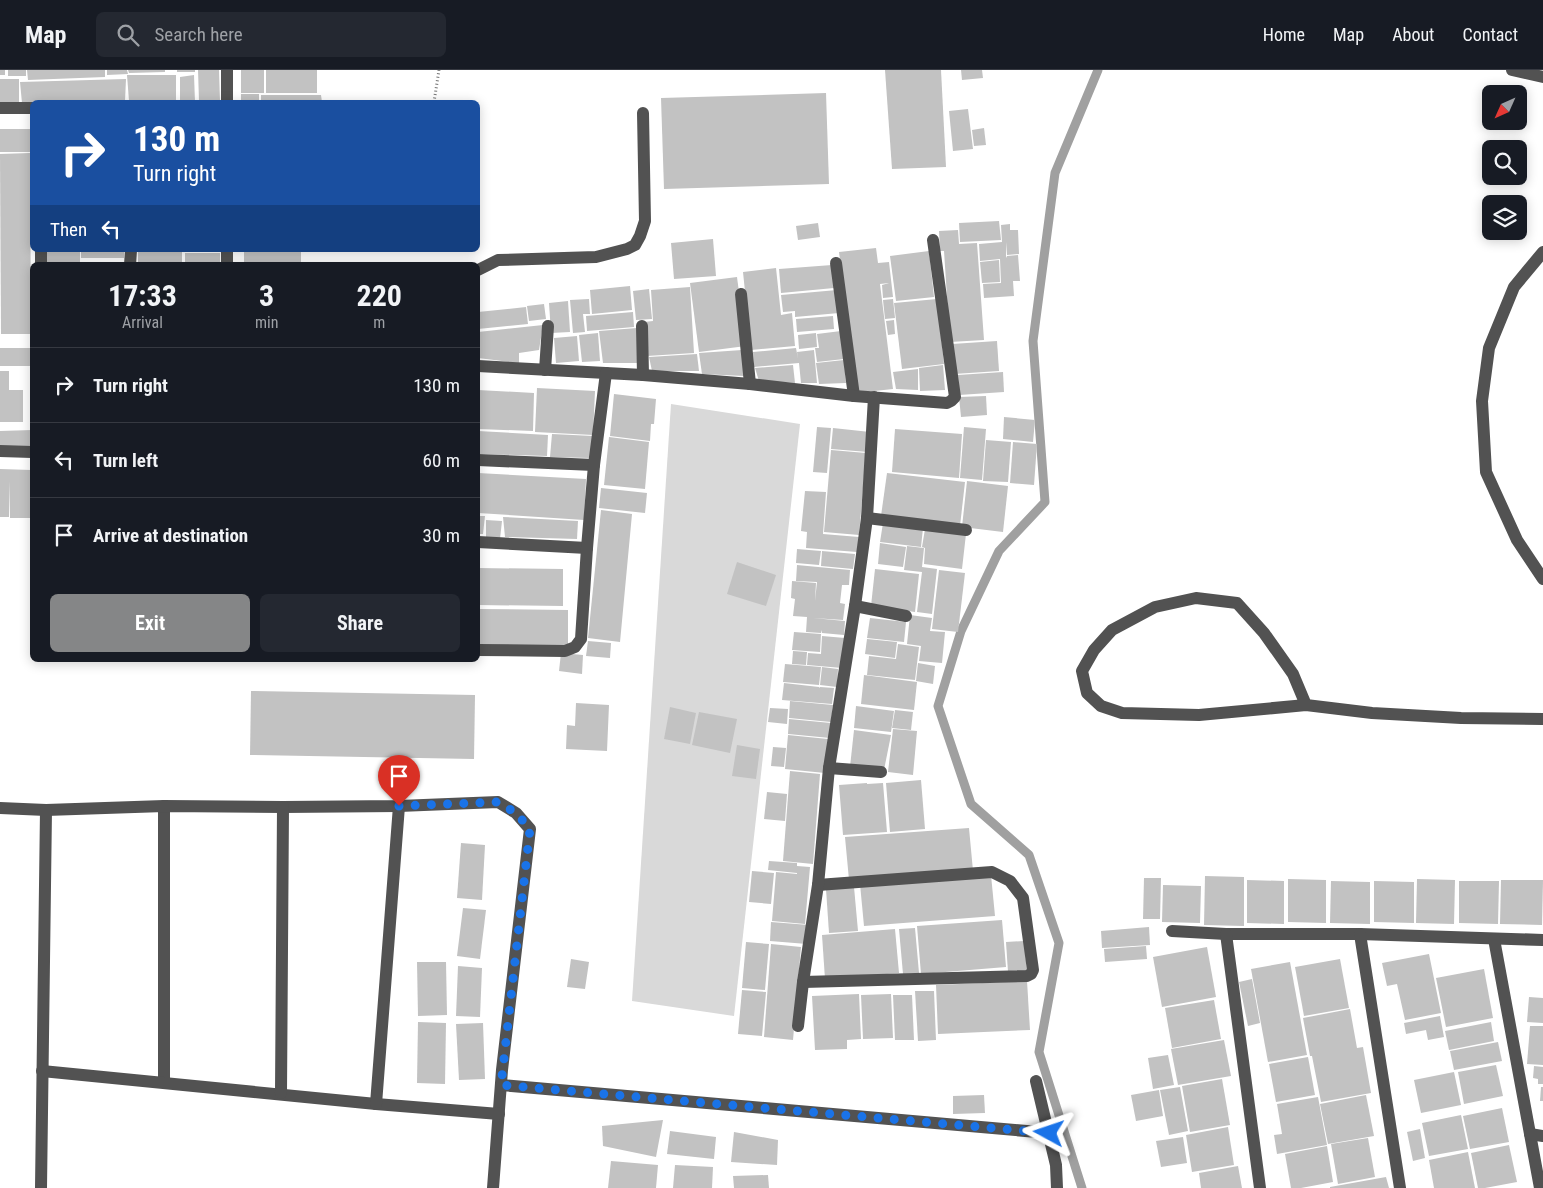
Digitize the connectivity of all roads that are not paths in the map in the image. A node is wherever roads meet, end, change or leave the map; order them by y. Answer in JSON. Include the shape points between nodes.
{"nodes":[{"id":1,"x":227,"y":70,"type":"edge"},
{"id":2,"x":1512,"y":70,"type":"edge"},
{"id":3,"x":1543,"y":77,"type":"edge"},
{"id":4,"x":227,"y":100,"type":"edge"},
{"id":5,"x":0,"y":108,"type":"edge"},
{"id":6,"x":30,"y":108,"type":"edge"},
{"id":7,"x":643,"y":113,"type":"dead end"},
{"id":8,"x":934,"y":240,"type":"dead end"},
{"id":9,"x":1543,"y":252,"type":"edge"},
{"id":10,"x":836,"y":263,"type":"dead end"},
{"id":11,"x":480,"y":269,"type":"edge"},
{"id":12,"x":741,"y":294,"type":"dead end"},
{"id":13,"x":548,"y":326,"type":"dead end"},
{"id":14,"x":642,"y":326,"type":"dead end"},
{"id":15,"x":480,"y":366,"type":"edge"},
{"id":16,"x":545,"y":370,"type":"junction"},
{"id":17,"x":606,"y":373,"type":"junction"},
{"id":18,"x":643,"y":375,"type":"junction"},
{"id":19,"x":750,"y":384,"type":"junction"},
{"id":20,"x":854,"y":396,"type":"junction"},
{"id":21,"x":874,"y":397,"type":"junction"},
{"id":22,"x":0,"y":451,"type":"edge"},
{"id":23,"x":30,"y":452,"type":"edge"},
{"id":24,"x":480,"y":460,"type":"edge"},
{"id":25,"x":594,"y":465,"type":"junction"},
{"id":26,"x":867,"y":518,"type":"junction"},
{"id":27,"x":966,"y":530,"type":"dead end"},
{"id":28,"x":480,"y":542,"type":"edge"},
{"id":29,"x":587,"y":548,"type":"junction"},
{"id":30,"x":1543,"y":579,"type":"edge"},
{"id":31,"x":855,"y":606,"type":"junction"},
{"id":32,"x":906,"y":616,"type":"dead end"},
{"id":33,"x":480,"y":650,"type":"edge"},
{"id":34,"x":1306,"y":705,"type":"junction"},
{"id":35,"x":1543,"y":719,"type":"edge"},
{"id":36,"x":829,"y":768,"type":"junction"},
{"id":37,"x":881,"y":772,"type":"dead end"},
{"id":38,"x":164,"y":806,"type":"junction"},
{"id":39,"x":399,"y":806,"type":"junction"},
{"id":40,"x":282,"y":807,"type":"junction"},
{"id":41,"x":0,"y":808,"type":"edge"},
{"id":42,"x":46,"y":810,"type":"junction"},
{"id":43,"x":818,"y":885,"type":"junction"},
{"id":44,"x":1172,"y":931,"type":"dead end"},
{"id":45,"x":1226,"y":934,"type":"junction"},
{"id":46,"x":1360,"y":934,"type":"junction"},
{"id":47,"x":1494,"y":939,"type":"junction"},
{"id":48,"x":1543,"y":940,"type":"edge"},
{"id":49,"x":803,"y":982,"type":"junction"},
{"id":50,"x":798,"y":1026,"type":"dead end"},
{"id":51,"x":42,"y":1071,"type":"junction"},
{"id":52,"x":1036,"y":1080,"type":"dead end"},
{"id":53,"x":164,"y":1082,"type":"junction"},
{"id":54,"x":501,"y":1085,"type":"junction"},
{"id":55,"x":281,"y":1093,"type":"junction"},
{"id":56,"x":376,"y":1104,"type":"junction"},
{"id":57,"x":499,"y":1114,"type":"junction"},
{"id":58,"x":1049,"y":1133,"type":"junction"},
{"id":59,"x":1537,"y":1135,"type":"edge"},
{"id":60,"x":41,"y":1188,"type":"edge"},
{"id":61,"x":493,"y":1188,"type":"edge"},
{"id":62,"x":1057,"y":1188,"type":"edge"},
{"id":63,"x":1260,"y":1188,"type":"edge"},
{"id":64,"x":1400,"y":1188,"type":"edge"},
{"id":65,"x":1540,"y":1188,"type":"edge"}],
"edges":[{"from":1,"to":4,"type":"street"},
{"from":2,"to":3,"type":"street"},
{"from":5,"to":6,"type":"street"},
{"from":7,"to":11,"type":"street","via":[[645,221],[635,245],[596,257],[498,260]]},
{"from":8,"to":21,"type":"street","via":[[955,397],[947,403]]},
{"from":9,"to":30,"type":"street","via":[[1514,287],[1489,348],[1482,401],[1486,472],[1517,540]]},
{"from":10,"to":20,"type":"street"},
{"from":12,"to":19,"type":"street"},
{"from":13,"to":16,"type":"street"},
{"from":14,"to":18,"type":"street"},
{"from":15,"to":16,"type":"street"},
{"from":16,"to":17,"type":"street"},
{"from":17,"to":18,"type":"street"},
{"from":17,"to":25,"type":"street"},
{"from":18,"to":19,"type":"street"},
{"from":19,"to":20,"type":"street"},
{"from":20,"to":21,"type":"street"},
{"from":21,"to":26,"type":"street"},
{"from":22,"to":23,"type":"street"},
{"from":24,"to":25,"type":"street"},
{"from":25,"to":29,"type":"street"},
{"from":26,"to":27,"type":"street"},
{"from":26,"to":31,"type":"street"},
{"from":28,"to":29,"type":"street"},
{"from":29,"to":33,"type":"street","via":[[581,639],[575,647],[565,651]]},
{"from":31,"to":32,"type":"street"},
{"from":31,"to":36,"type":"street"},
{"from":34,"to":34,"type":"street","via":[[1293,674],[1264,632],[1237,603],[1196,598],[1155,607],[1112,630],[1094,650],[1082,671],[1087,693],[1101,706],[1122,713],[1199,715]]},
{"from":34,"to":35,"type":"street","via":[[1402,715]]},
{"from":36,"to":37,"type":"street"},
{"from":36,"to":43,"type":"street"},
{"from":38,"to":40,"type":"street"},
{"from":38,"to":42,"type":"street"},
{"from":38,"to":53,"type":"street"},
{"from":39,"to":40,"type":"street"},
{"from":39,"to":54,"type":"street","via":[[498,802],[516,813],[530,829]]},
{"from":39,"to":56,"type":"street"},
{"from":40,"to":55,"type":"street"},
{"from":41,"to":42,"type":"street"},
{"from":42,"to":51,"type":"street"},
{"from":43,"to":49,"type":"street"},
{"from":43,"to":49,"type":"street","via":[[992,872],[1010,881],[1023,898],[1033,970],[1027,976]]},
{"from":44,"to":45,"type":"street"},
{"from":45,"to":46,"type":"street"},
{"from":45,"to":63,"type":"street"},
{"from":46,"to":47,"type":"street"},
{"from":46,"to":64,"type":"street"},
{"from":47,"to":48,"type":"street"},
{"from":47,"to":59,"type":"street"},
{"from":49,"to":50,"type":"street"},
{"from":51,"to":53,"type":"street"},
{"from":51,"to":60,"type":"street"},
{"from":52,"to":58,"type":"street"},
{"from":53,"to":55,"type":"street"},
{"from":54,"to":57,"type":"street"},
{"from":54,"to":58,"type":"street"},
{"from":55,"to":56,"type":"street"},
{"from":56,"to":57,"type":"street"},
{"from":57,"to":61,"type":"street"},
{"from":58,"to":62,"type":"street"},
{"from":59,"to":65,"type":"street"}]}
